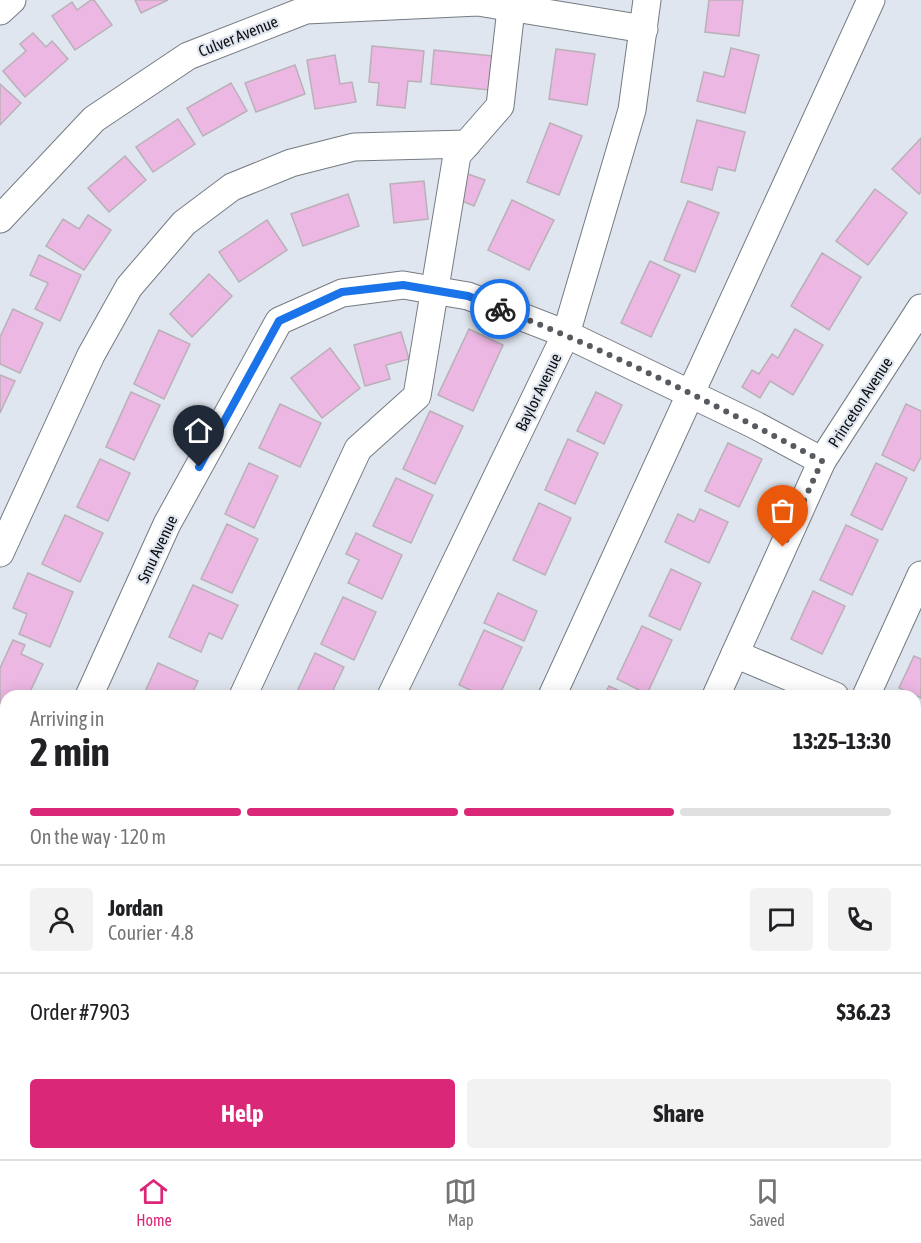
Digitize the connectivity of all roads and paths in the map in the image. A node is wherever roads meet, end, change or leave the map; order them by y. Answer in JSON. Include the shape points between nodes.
{"nodes":[{"id":1,"x":12,"y":0,"type":"edge"},
{"id":2,"x":647,"y":0,"type":"edge"},
{"id":3,"x":872,"y":0,"type":"edge"},
{"id":4,"x":512,"y":4,"type":"edge"},
{"id":5,"x":0,"y":11,"type":"edge"},
{"id":6,"x":644,"y":29,"type":"junction"},
{"id":7,"x":467,"y":144,"type":"junction"},
{"id":8,"x":0,"y":219,"type":"edge"},
{"id":9,"x":434,"y":290,"type":"junction"},
{"id":10,"x":921,"y":308,"type":"edge"},
{"id":11,"x":566,"y":334,"type":"junction"},
{"id":12,"x":691,"y":394,"type":"junction"},
{"id":13,"x":822,"y":461,"type":"junction"},
{"id":14,"x":0,"y":553,"type":"edge"},
{"id":15,"x":921,"y":575,"type":"edge"},
{"id":16,"x":735,"y":654,"type":"junction"},
{"id":17,"x":92,"y":690,"type":"edge"},
{"id":18,"x":246,"y":690,"type":"edge"},
{"id":19,"x":394,"y":690,"type":"edge"},
{"id":20,"x":555,"y":690,"type":"edge"},
{"id":21,"x":719,"y":690,"type":"edge"},
{"id":22,"x":821,"y":690,"type":"edge"},
{"id":23,"x":869,"y":690,"type":"edge"}],
"edges":[{"from":1,"to":5,"type":"street"},
{"from":2,"to":6,"type":"street","name":"Baylor Avenue"},
{"from":3,"to":12,"type":"street"},
{"from":4,"to":6,"type":"street","name":"Culver Avenue"},
{"from":4,"to":7,"type":"street","via":[[500,106]]},
{"from":4,"to":8,"type":"street","name":"Culver Avenue","via":[[306,10],[188,57],[94,119]]},
{"from":6,"to":11,"type":"street","name":"Baylor Avenue","via":[[632,110]]},
{"from":7,"to":9,"type":"street","via":[[457,155]]},
{"from":7,"to":14,"type":"street","via":[[354,147],[291,163],[232,187],[184,223],[129,287],[97,345]]},
{"from":9,"to":11,"type":"street","name":"Smu Avenue","via":[[468,296]]},
{"from":9,"to":17,"type":"street","name":"Smu Avenue","via":[[403,285],[342,292],[279,321],[167,524]]},
{"from":9,"to":18,"type":"street","via":[[417,396],[358,449]]},
{"from":10,"to":13,"type":"street","name":"Princeton Avenue"},
{"from":11,"to":12,"type":"street","name":"Smu Avenue"},
{"from":11,"to":19,"type":"street","name":"Baylor Avenue"},
{"from":12,"to":13,"type":"street","name":"Smu Avenue"},
{"from":12,"to":20,"type":"street"},
{"from":13,"to":16,"type":"street","name":"Princeton Avenue"},
{"from":15,"to":23,"type":"street"},
{"from":16,"to":21,"type":"street","name":"Princeton Avenue"},
{"from":16,"to":22,"type":"street"}]}
